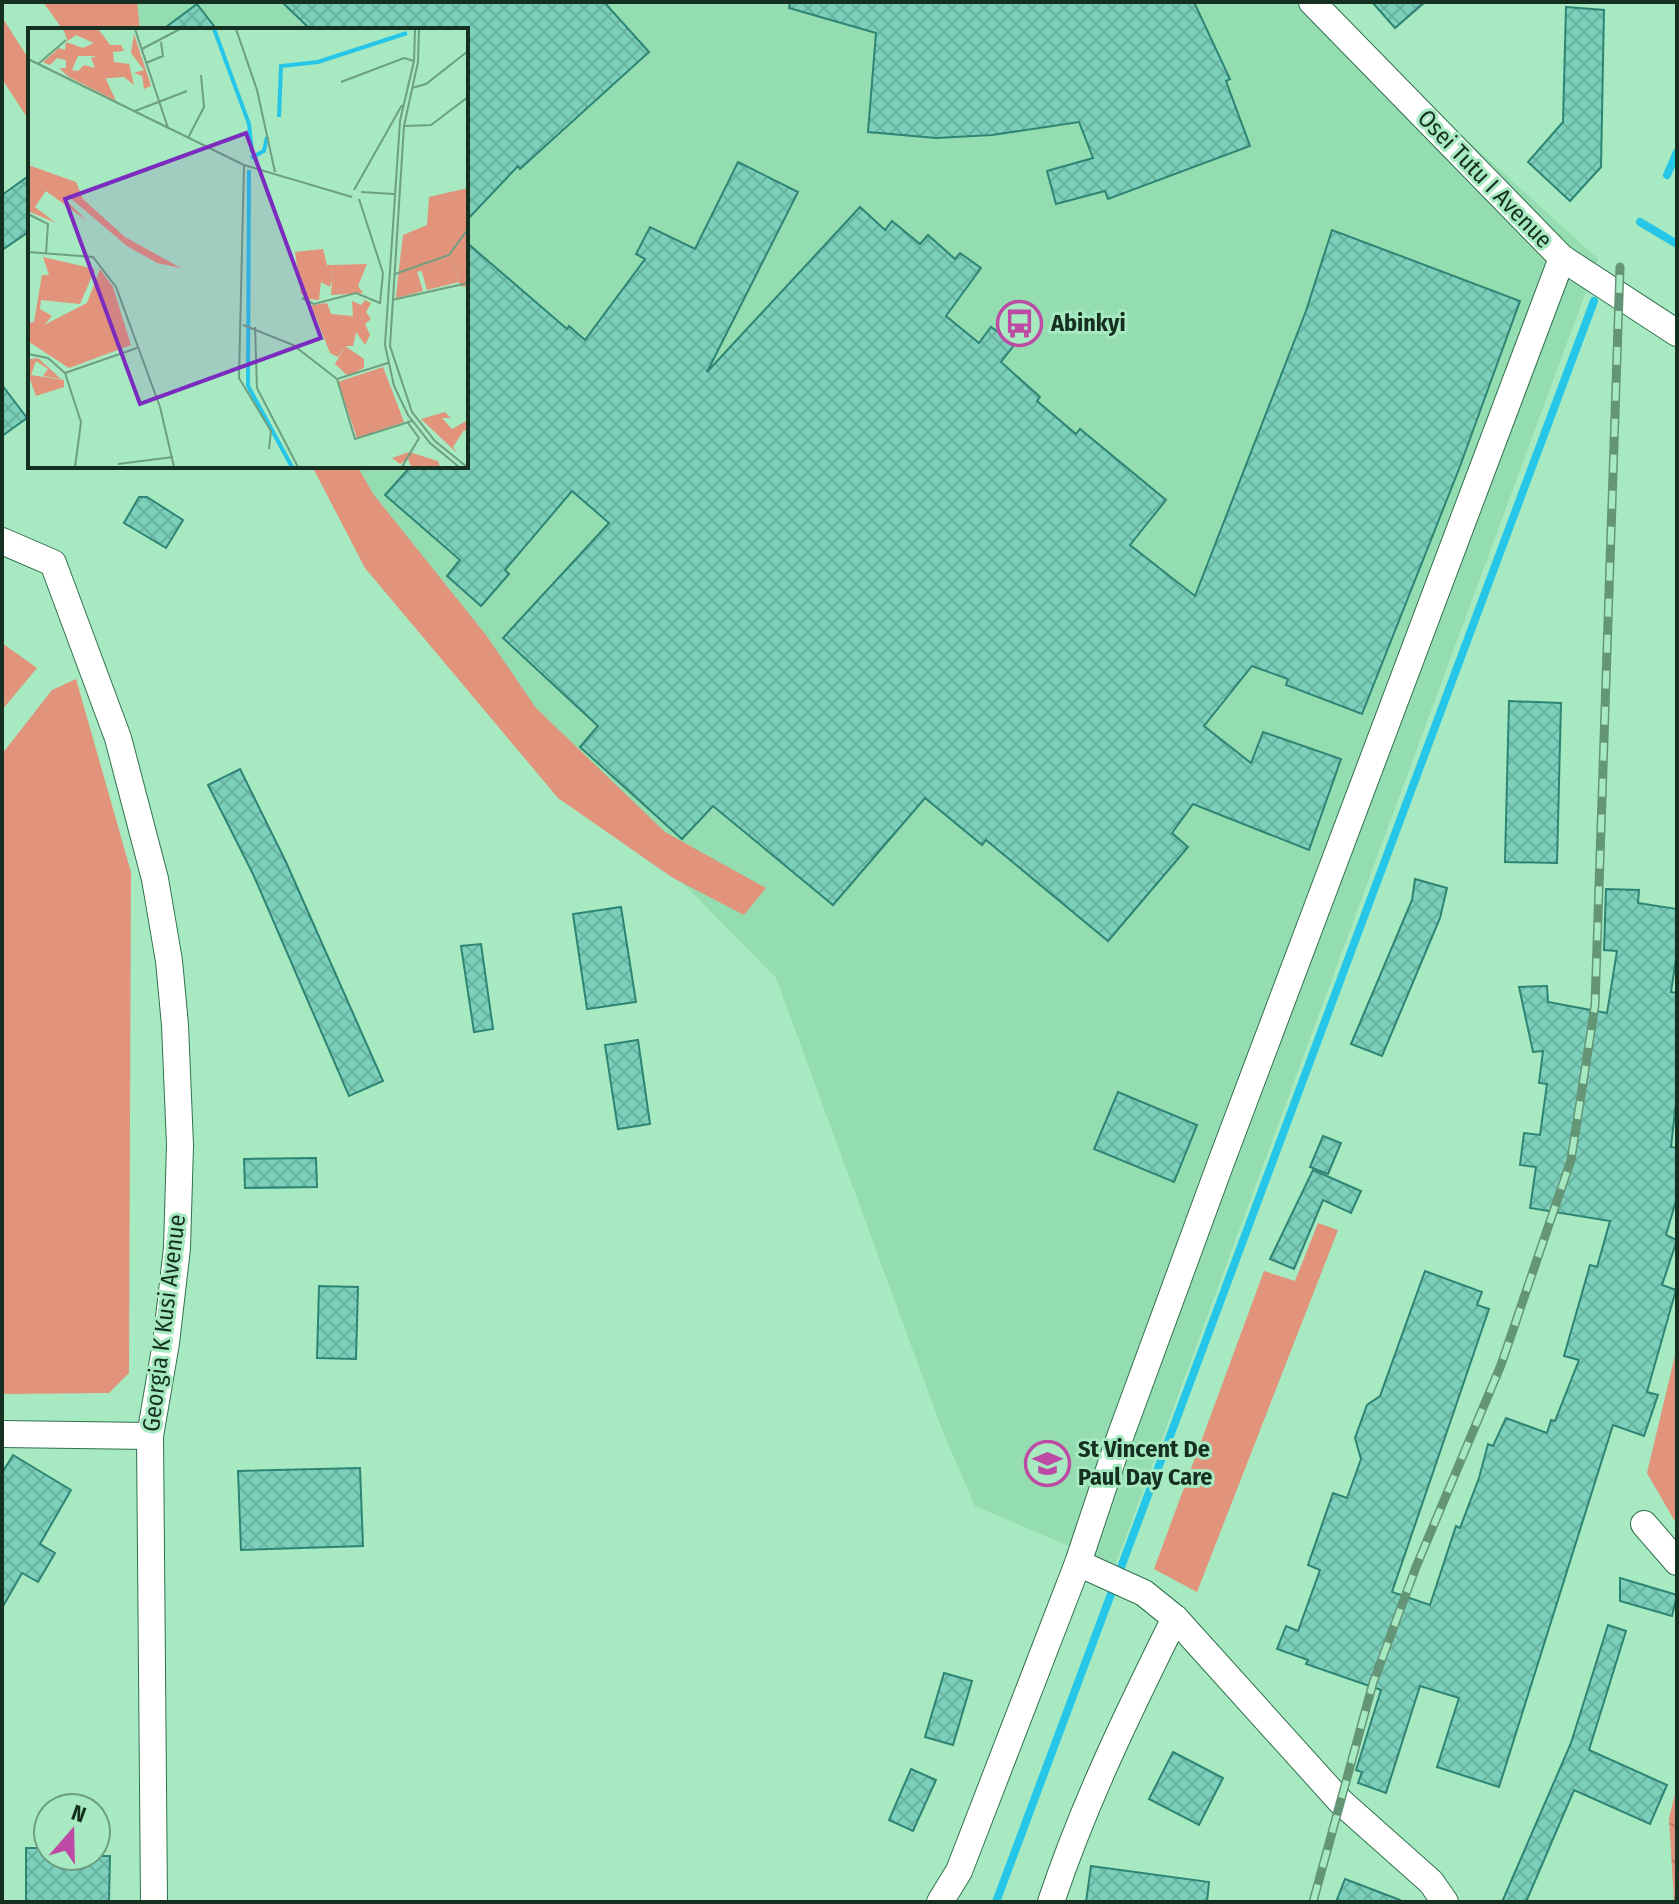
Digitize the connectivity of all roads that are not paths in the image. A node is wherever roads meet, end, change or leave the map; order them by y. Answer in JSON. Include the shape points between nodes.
{"nodes":[{"id":1,"x":1312,"y":2,"type":"edge"},
{"id":2,"x":1562,"y":258,"type":"junction"},
{"id":3,"x":1677,"y":333,"type":"edge"},
{"id":4,"x":2,"y":541,"type":"edge"},
{"id":5,"x":2,"y":1434,"type":"edge"},
{"id":6,"x":150,"y":1436,"type":"junction"},
{"id":7,"x":1644,"y":1524,"type":"dead end"},
{"id":8,"x":1677,"y":1562,"type":"edge"},
{"id":9,"x":1088,"y":1568,"type":"junction"},
{"id":10,"x":1175,"y":1618,"type":"junction"},
{"id":11,"x":154,"y":1902,"type":"edge"},
{"id":12,"x":940,"y":1902,"type":"edge"},
{"id":13,"x":1051,"y":1902,"type":"edge"},
{"id":14,"x":1445,"y":1902,"type":"edge"}],
"edges":[{"from":1,"to":2,"type":"street","name":"Osei Tutu I Avenue"},
{"from":2,"to":3,"type":"street","name":"Osei Tutu I Avenue"},
{"from":2,"to":9,"type":"street","via":[[1220,1165]]},
{"from":4,"to":6,"type":"street","name":"Georgia K Kusi Avenue","via":[[53,563],[118,738],[155,879],[169,961],[180,1145],[177,1248]]},
{"from":5,"to":6,"type":"street"},
{"from":6,"to":11,"type":"street","name":"Georgia K Kusi Avenue"},
{"from":7,"to":8,"type":"street"},
{"from":9,"to":10,"type":"street","via":[[1144,1593]]},
{"from":9,"to":12,"type":"street","via":[[959,1871]]},
{"from":10,"to":13,"type":"street","via":[[1107,1755]]},
{"from":10,"to":14,"type":"street","via":[[1341,1802],[1431,1882]]}]}
